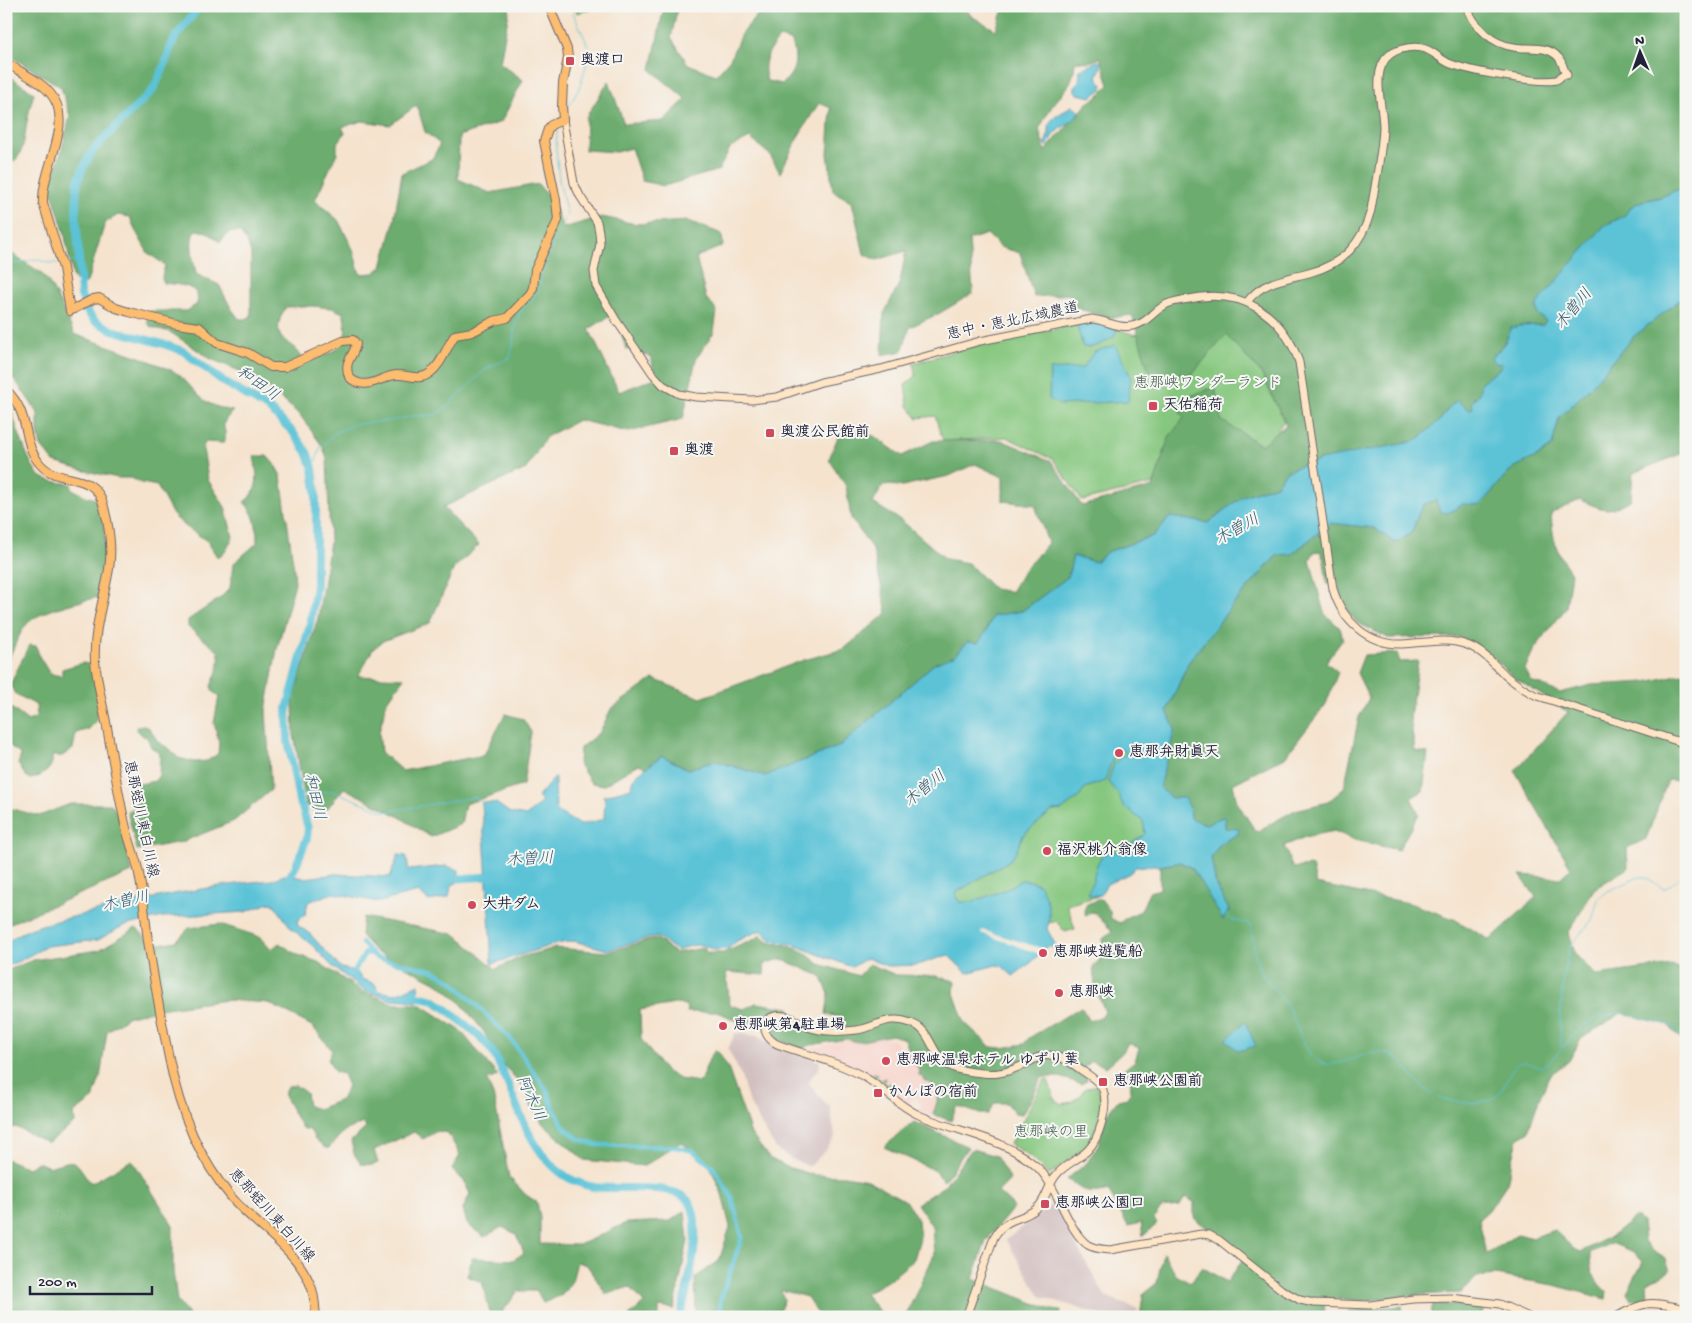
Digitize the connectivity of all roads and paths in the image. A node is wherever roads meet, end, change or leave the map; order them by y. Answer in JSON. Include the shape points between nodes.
{"nodes":[{"id":1,"x":549,"y":6,"type":"edge"},
{"id":2,"x":1466,"y":6,"type":"edge"},
{"id":3,"x":6,"y":62,"type":"edge"},
{"id":4,"x":563,"y":120,"type":"junction"},
{"id":5,"x":1247,"y":302,"type":"junction"},
{"id":6,"x":6,"y":390,"type":"edge"},
{"id":7,"x":1686,"y":744,"type":"edge"},
{"id":8,"x":1050,"y":1183,"type":"junction"},
{"id":9,"x":1686,"y":1309,"type":"edge"},
{"id":10,"x":316,"y":1317,"type":"edge"},
{"id":11,"x":966,"y":1317,"type":"edge"},
{"id":12,"x":1529,"y":1317,"type":"edge"},
{"id":13,"x":1616,"y":1317,"type":"edge"}],
"edges":[{"from":1,"to":4,"type":"main road","via":[[567,49]]},
{"from":2,"to":5,"type":"street","via":[[1477,26],[1493,39],[1502,44],[1553,53],[1559,57],[1567,75],[1545,80],[1479,71],[1445,61],[1430,50],[1415,47],[1389,55],[1379,74],[1383,130],[1371,210],[1354,248],[1317,271],[1267,285]]},
{"from":3,"to":4,"type":"main road","via":[[44,86],[59,110],[60,130],[42,192],[63,268],[70,311],[99,298],[129,312],[199,327],[217,343],[248,353],[271,368],[285,367],[353,340],[356,344],[348,360],[347,372],[353,380],[370,383],[394,375],[423,377],[436,367],[455,335],[507,318],[530,294],[535,270],[558,220],[544,141],[551,125]]},
{"from":4,"to":5,"type":"street","name":"恵中・恵北広域農道","via":[[574,183],[599,232],[600,244],[594,271],[596,286],[652,374],[679,394],[765,400],[997,336],[1092,319],[1132,326],[1145,321],[1167,304],[1197,297],[1224,296]]},
{"from":5,"to":7,"type":"street","name":"恵中・恵北広域農道","via":[[1275,321],[1294,348],[1301,370],[1333,589],[1349,621],[1363,634],[1384,642],[1460,643],[1484,655],[1513,682],[1534,695]]},
{"from":6,"to":10,"type":"main road","name":"恵那蛭川東白川線","via":[[14,397],[24,416],[31,448],[40,464],[52,473],[82,480],[92,486],[104,507],[110,562],[96,629],[96,663],[124,821],[138,870],[155,986],[184,1116],[200,1151],[233,1199],[296,1260],[312,1288]]},
{"from":8,"to":8,"type":"street","via":[[1037,1166],[1012,1150],[920,1115],[850,1070],[773,1042],[765,1031],[767,1021],[775,1016],[784,1016],[817,1030],[837,1032],[864,1029],[886,1020],[907,1022],[920,1028],[938,1056],[950,1067],[983,1073],[997,1074],[1040,1056],[1055,1055],[1070,1061],[1096,1081],[1103,1089],[1105,1101],[1094,1142],[1087,1152],[1058,1172]]},
{"from":8,"to":11,"type":"street","via":[[1044,1200],[1037,1208],[999,1228]]},
{"from":8,"to":12,"type":"street","via":[[1076,1231],[1086,1244],[1097,1249],[1110,1250],[1192,1235],[1209,1235],[1300,1300],[1370,1305],[1451,1298],[1500,1304]]},
{"from":9,"to":13,"type":"street","via":[[1644,1303]]}]}
